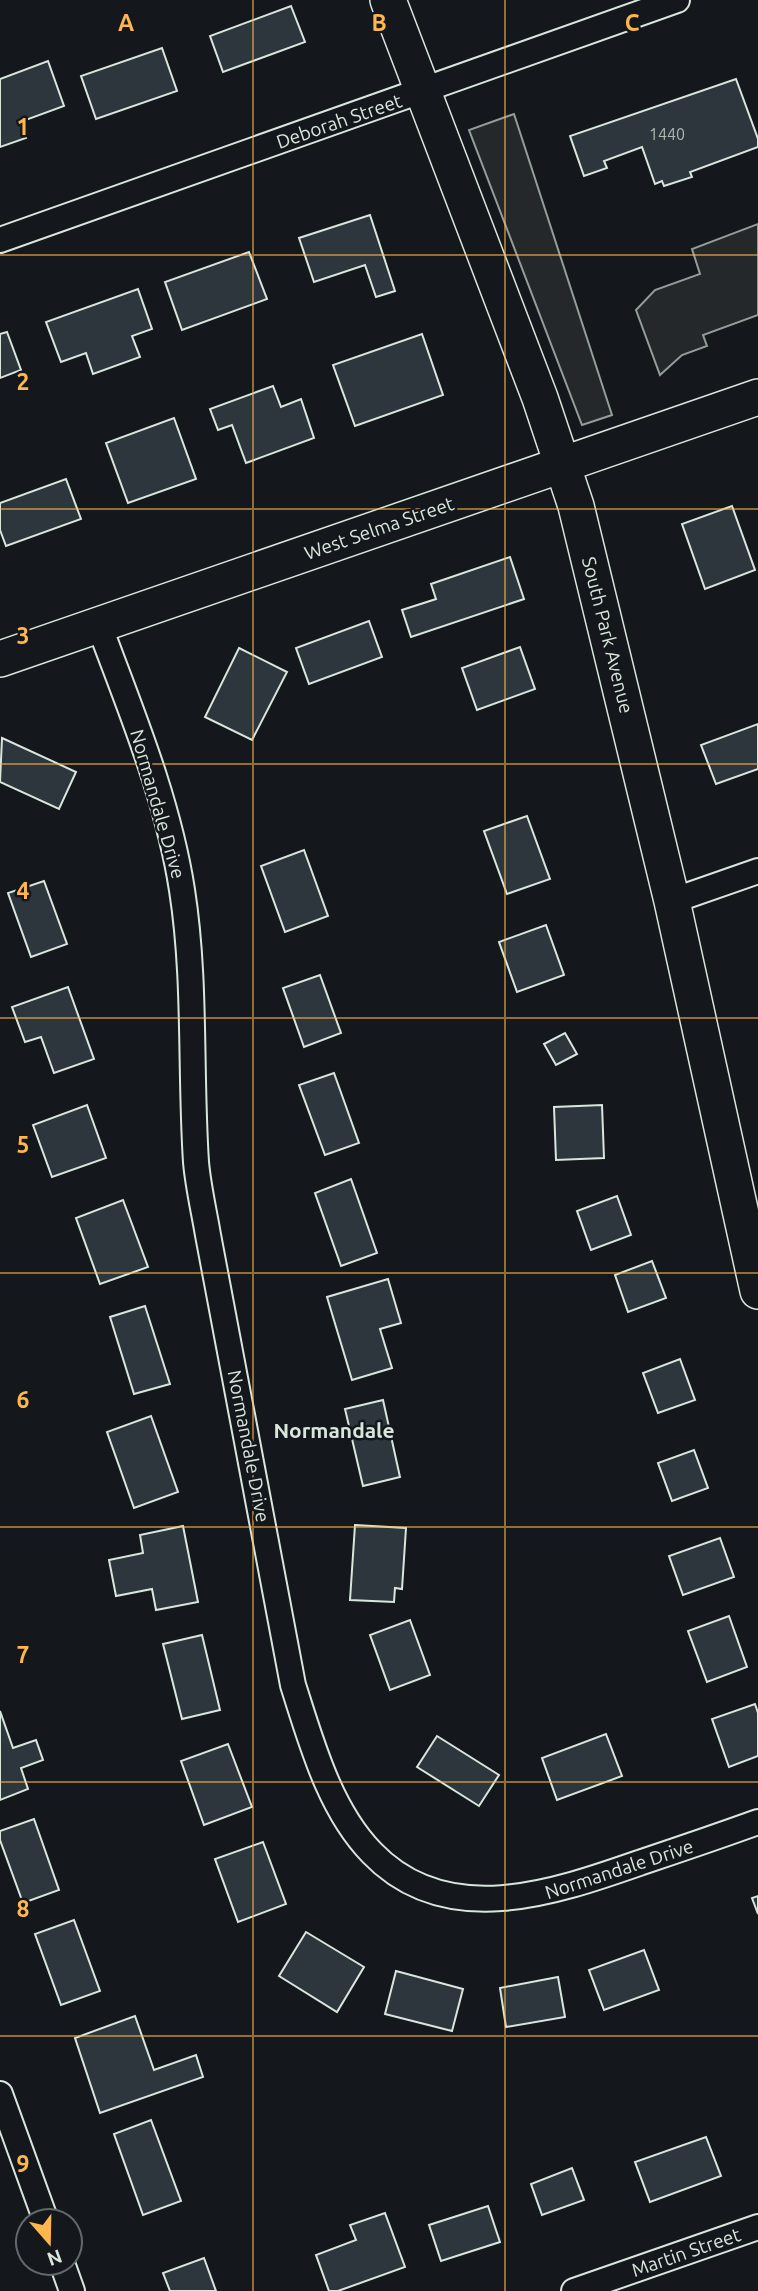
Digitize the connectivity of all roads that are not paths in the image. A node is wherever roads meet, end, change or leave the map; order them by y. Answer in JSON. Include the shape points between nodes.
{"nodes":[{"id":1,"x":388,"y":0,"type":"edge"},
{"id":2,"x":677,"y":0,"type":"edge"},
{"id":3,"x":424,"y":91,"type":"junction"},
{"id":4,"x":0,"y":240,"type":"edge"},
{"id":5,"x":758,"y":397,"type":"edge"},
{"id":6,"x":563,"y":464,"type":"junction"},
{"id":7,"x":99,"y":625,"type":"junction"},
{"id":8,"x":0,"y":659,"type":"edge"},
{"id":9,"x":758,"y":871,"type":"edge"},
{"id":10,"x":672,"y":901,"type":"junction"},
{"id":11,"x":758,"y":1291,"type":"edge"},
{"id":12,"x":758,"y":1822,"type":"edge"},
{"id":13,"x":0,"y":2094,"type":"edge"},
{"id":14,"x":41,"y":2207,"type":"edge"},
{"id":15,"x":758,"y":2227,"type":"edge"},
{"id":16,"x":574,"y":2291,"type":"edge"}],
"edges":[{"from":1,"to":3,"type":"street","name":"South Park Avenue"},
{"from":2,"to":3,"type":"street","name":"Deborah Street"},
{"from":3,"to":4,"type":"street","name":"Deborah Street"},
{"from":3,"to":6,"type":"street","name":"South Park Avenue"},
{"from":5,"to":6,"type":"street","name":"West Selma Street"},
{"from":6,"to":7,"type":"street","name":"West Selma Street"},
{"from":6,"to":10,"type":"street","name":"South Park Avenue"},
{"from":7,"to":8,"type":"street","name":"West Selma Street"},
{"from":7,"to":12,"type":"street","name":"Normandale Drive","via":[[143,747],[182,888],[189,951],[197,1164],[208,1236],[293,1685],[314,1753],[348,1820],[372,1853],[407,1878],[442,1893],[477,1898],[541,1895]]},
{"from":9,"to":10,"type":"street"},
{"from":10,"to":11,"type":"street","name":"South Park Avenue"},
{"from":13,"to":14,"type":"street"},
{"from":15,"to":16,"type":"street","name":"Martin Street"}]}
